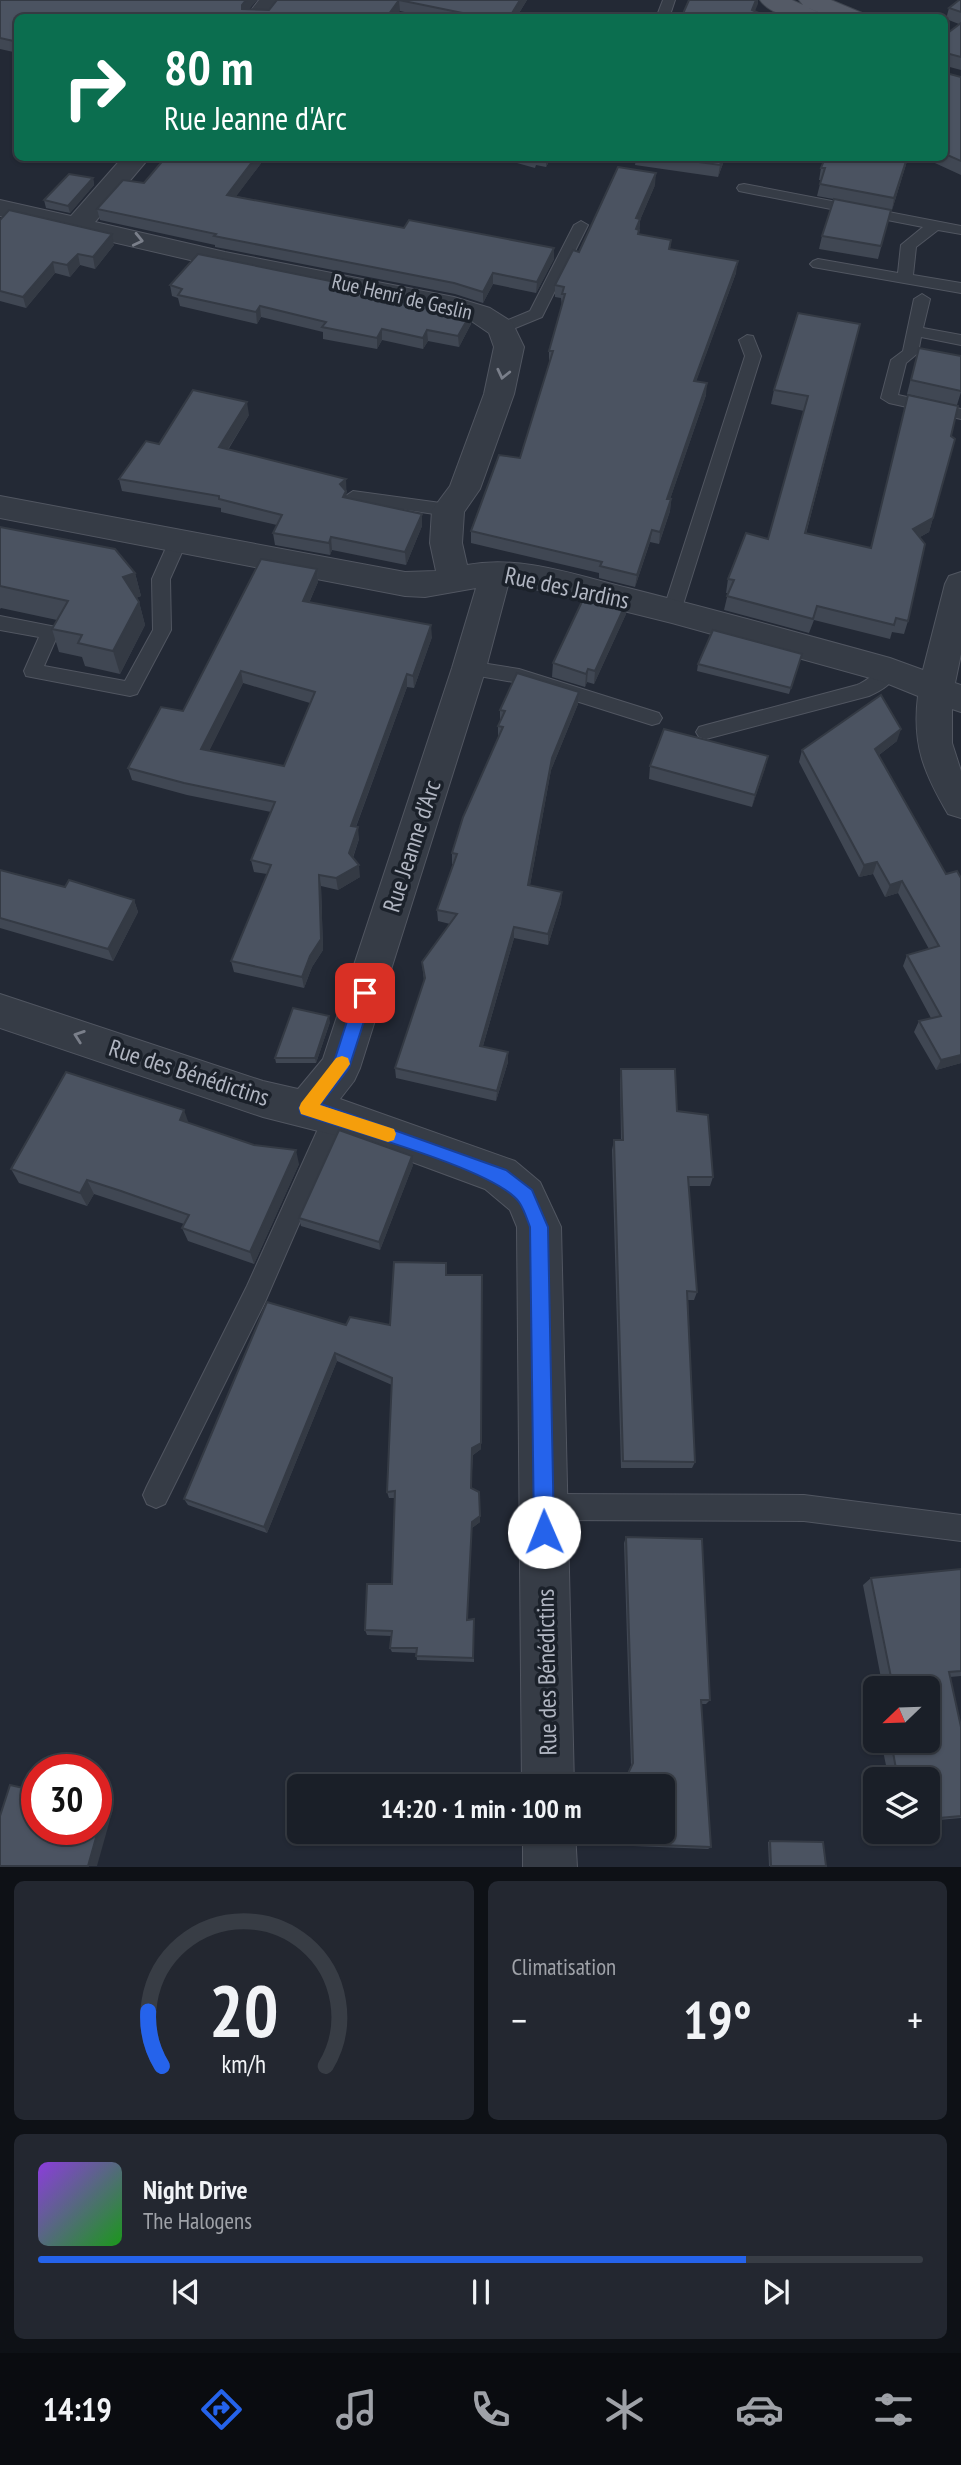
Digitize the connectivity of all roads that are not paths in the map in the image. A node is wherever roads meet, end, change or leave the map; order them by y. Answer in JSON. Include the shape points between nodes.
{"nodes":[{"id":1,"x":272,"y":0,"type":"edge"},
{"id":2,"x":772,"y":0,"type":"edge"},
{"id":3,"x":811,"y":0,"type":"edge"},
{"id":4,"x":260,"y":14,"type":"edge"},
{"id":5,"x":803,"y":14,"type":"edge"},
{"id":6,"x":845,"y":14,"type":"edge"},
{"id":7,"x":133,"y":161,"type":"edge"},
{"id":8,"x":744,"y":188,"type":"dead end"},
{"id":9,"x":0,"y":208,"type":"edge"},
{"id":10,"x":581,"y":225,"type":"dead end"},
{"id":11,"x":935,"y":225,"type":"junction"},
{"id":12,"x":77,"y":226,"type":"junction"},
{"id":13,"x":961,"y":230,"type":"edge"},
{"id":14,"x":818,"y":264,"type":"dead end"},
{"id":15,"x":905,"y":279,"type":"junction"},
{"id":16,"x":961,"y":288,"type":"edge"},
{"id":17,"x":922,"y":299,"type":"dead end"},
{"id":18,"x":502,"y":328,"type":"junction"},
{"id":19,"x":915,"y":331,"type":"junction"},
{"id":20,"x":747,"y":340,"type":"dead end"},
{"id":21,"x":961,"y":340,"type":"edge"},
{"id":22,"x":961,"y":414,"type":"edge"},
{"id":23,"x":353,"y":497,"type":"edge"},
{"id":24,"x":0,"y":507,"type":"edge"},
{"id":25,"x":448,"y":510,"type":"junction"},
{"id":26,"x":178,"y":541,"type":"junction"},
{"id":27,"x":492,"y":572,"type":"junction"},
{"id":28,"x":455,"y":578,"type":"junction"},
{"id":29,"x":961,"y":584,"type":"edge"},
{"id":30,"x":672,"y":611,"type":"junction"},
{"id":31,"x":0,"y":623,"type":"edge"},
{"id":32,"x":469,"y":668,"type":"junction"},
{"id":33,"x":890,"y":671,"type":"junction"},
{"id":34,"x":949,"y":694,"type":"edge"},
{"id":35,"x":652,"y":718,"type":"dead end"},
{"id":36,"x":706,"y":732,"type":"dead end"},
{"id":37,"x":961,"y":804,"type":"edge"},
{"id":38,"x":0,"y":1012,"type":"edge"},
{"id":39,"x":321,"y":1112,"type":"junction"},
{"id":40,"x":156,"y":1495,"type":"dead end"},
{"id":41,"x":544,"y":1507,"type":"junction"},
{"id":42,"x":961,"y":1528,"type":"edge"},
{"id":43,"x":548,"y":1774,"type":"edge"},
{"id":44,"x":549,"y":1844,"type":"edge"},
{"id":45,"x":550,"y":1867,"type":"edge"}],
"edges":[{"from":1,"to":4,"type":"street"},
{"from":2,"to":5,"type":"main road"},
{"from":3,"to":6,"type":"main road"},
{"from":7,"to":12,"type":"street"},
{"from":8,"to":11,"type":"lane"},
{"from":9,"to":12,"type":"street","name":"Rue Henri de Geslin"},
{"from":10,"to":18,"type":"lane","via":[[536,314]]},
{"from":11,"to":13,"type":"lane"},
{"from":11,"to":15,"type":"lane","via":[[909,245]]},
{"from":12,"to":18,"type":"street","name":"Rue Henri de Geslin","one_way":true,"via":[[454,306],[480,314]]},
{"from":14,"to":15,"type":"lane"},
{"from":15,"to":16,"type":"lane"},
{"from":17,"to":19,"type":"lane"},
{"from":18,"to":25,"type":"street","name":"Rue Henri de Geslin","one_way":true,"via":[[509,347],[499,394],[464,489]]},
{"from":19,"to":21,"type":"lane"},
{"from":19,"to":22,"type":"lane","via":[[910,353],[899,360],[889,398]]},
{"from":20,"to":30,"type":"lane","via":[[753,356]]},
{"from":23,"to":25,"type":"lane"},
{"from":24,"to":26,"type":"street","name":"Rue des Jardins"},
{"from":25,"to":28,"type":"street","via":[[446,544]]},
{"from":26,"to":28,"type":"street","name":"Rue des Jardins","via":[[404,584]]},
{"from":26,"to":31,"type":"lane","via":[[161,579],[162,630],[130,689],[33,671],[50,632]]},
{"from":27,"to":28,"type":"street","name":"Rue des Jardins"},
{"from":27,"to":30,"type":"street","name":"Rue des Jardins","via":[[523,574]]},
{"from":27,"to":32,"type":"street","name":"Rue Jeanne d'Arc","via":[[492,588]]},
{"from":29,"to":34,"type":"street"},
{"from":30,"to":33,"type":"street","name":"Rue des Jardins"},
{"from":32,"to":35,"type":"lane","via":[[519,676]]},
{"from":32,"to":39,"type":"street","name":"Rue Jeanne d'Arc","via":[[340,1068]]},
{"from":33,"to":34,"type":"street","name":"Rue des Jardins"},
{"from":33,"to":36,"type":"lane","via":[[878,684],[862,691]]},
{"from":34,"to":37,"type":"street","via":[[933,735],[946,778]]},
{"from":39,"to":38,"type":"street","name":"Rue des Bénédictins","one_way":true,"via":[[263,1099]]},
{"from":39,"to":40,"type":"lane","via":[[256,1294]]},
{"from":39,"to":41,"type":"street","name":"Rue des Bénédictins","via":[[500,1175],[525,1196],[539,1227]]},
{"from":41,"to":42,"type":"lane","via":[[804,1508]]},
{"from":41,"to":43,"type":"street","name":"Rue des Bénédictins"},
{"from":44,"to":45,"type":"street"}]}
